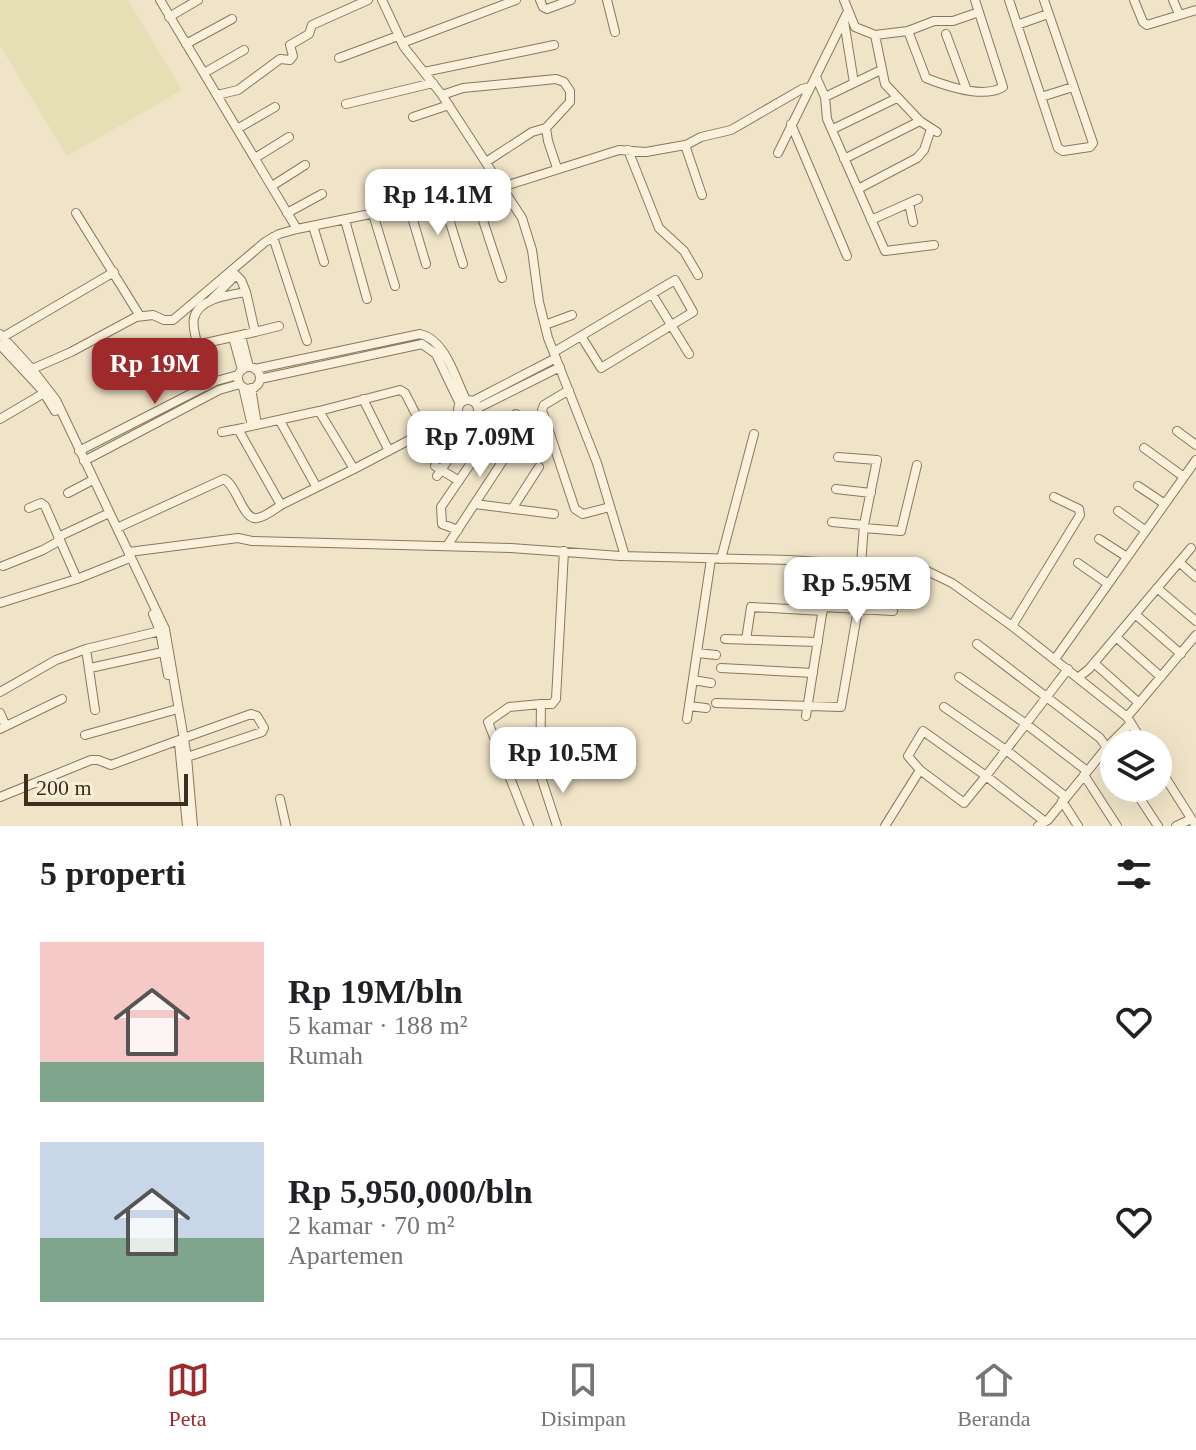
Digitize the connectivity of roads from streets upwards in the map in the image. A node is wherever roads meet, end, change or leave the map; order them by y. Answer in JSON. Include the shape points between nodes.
{"nodes":[{"id":1,"x":160,"y":0,"type":"edge"},
{"id":2,"x":198,"y":0,"type":"edge"},
{"id":3,"x":368,"y":0,"type":"edge"},
{"id":4,"x":382,"y":0,"type":"edge"},
{"id":5,"x":516,"y":0,"type":"edge"},
{"id":6,"x":540,"y":0,"type":"edge"},
{"id":7,"x":571,"y":0,"type":"edge"},
{"id":8,"x":607,"y":0,"type":"edge"},
{"id":9,"x":844,"y":0,"type":"edge"},
{"id":10,"x":975,"y":0,"type":"edge"},
{"id":11,"x":1009,"y":0,"type":"edge"},
{"id":12,"x":1044,"y":0,"type":"edge"},
{"id":13,"x":1134,"y":0,"type":"edge"},
{"id":14,"x":1173,"y":0,"type":"edge"},
{"id":15,"x":1196,"y":10,"type":"edge"},
{"id":16,"x":979,"y":12,"type":"junction"},
{"id":17,"x":1048,"y":14,"type":"junction"},
{"id":18,"x":1179,"y":14,"type":"junction"},
{"id":19,"x":845,"y":16,"type":"junction"},
{"id":20,"x":169,"y":17,"type":"junction"},
{"id":21,"x":232,"y":19,"type":"dead end"},
{"id":22,"x":1017,"y":25,"type":"junction"},
{"id":23,"x":908,"y":31,"type":"junction"},
{"id":24,"x":615,"y":32,"type":"dead end"},
{"id":25,"x":946,"y":34,"type":"dead end"},
{"id":26,"x":875,"y":35,"type":"junction"},
{"id":27,"x":400,"y":40,"type":"junction"},
{"id":28,"x":186,"y":44,"type":"junction"},
{"id":29,"x":554,"y":45,"type":"dead end"},
{"id":30,"x":244,"y":50,"type":"dead end"},
{"id":31,"x":339,"y":58,"type":"dead end"},
{"id":32,"x":881,"y":70,"type":"junction"},
{"id":33,"x":424,"y":72,"type":"junction"},
{"id":34,"x":204,"y":73,"type":"junction"},
{"id":35,"x":816,"y":77,"type":"junction"},
{"id":36,"x":433,"y":83,"type":"junction"},
{"id":37,"x":854,"y":83,"type":"junction"},
{"id":38,"x":810,"y":87,"type":"junction"},
{"id":39,"x":1073,"y":87,"type":"junction"},
{"id":40,"x":966,"y":88,"type":"junction"},
{"id":41,"x":217,"y":95,"type":"junction"},
{"id":42,"x":442,"y":95,"type":"junction"},
{"id":43,"x":825,"y":97,"type":"junction"},
{"id":44,"x":1041,"y":97,"type":"junction"},
{"id":45,"x":897,"y":98,"type":"junction"},
{"id":46,"x":346,"y":104,"type":"dead end"},
{"id":47,"x":449,"y":105,"type":"junction"},
{"id":48,"x":275,"y":107,"type":"dead end"},
{"id":49,"x":413,"y":117,"type":"dead end"},
{"id":50,"x":920,"y":121,"type":"junction"},
{"id":51,"x":791,"y":124,"type":"junction"},
{"id":52,"x":546,"y":128,"type":"junction"},
{"id":53,"x":237,"y":129,"type":"junction"},
{"id":54,"x":833,"y":129,"type":"junction"},
{"id":55,"x":289,"y":137,"type":"dead end"},
{"id":56,"x":686,"y":145,"type":"junction"},
{"id":57,"x":628,"y":150,"type":"junction"},
{"id":58,"x":778,"y":153,"type":"dead end"},
{"id":59,"x":255,"y":158,"type":"junction"},
{"id":60,"x":844,"y":159,"type":"junction"},
{"id":61,"x":486,"y":162,"type":"junction"},
{"id":62,"x":305,"y":165,"type":"dead end"},
{"id":63,"x":557,"y":168,"type":"junction"},
{"id":64,"x":272,"y":186,"type":"junction"},
{"id":65,"x":502,"y":187,"type":"junction"},
{"id":66,"x":858,"y":189,"type":"junction"},
{"id":67,"x":474,"y":193,"type":"junction"},
{"id":68,"x":322,"y":194,"type":"dead end"},
{"id":69,"x":702,"y":195,"type":"dead end"},
{"id":70,"x":443,"y":200,"type":"junction"},
{"id":71,"x":409,"y":207,"type":"junction"},
{"id":72,"x":76,"y":213,"type":"dead end"},
{"id":73,"x":287,"y":213,"type":"junction"},
{"id":74,"x":373,"y":214,"type":"junction"},
{"id":75,"x":345,"y":220,"type":"junction"},
{"id":76,"x":871,"y":220,"type":"junction"},
{"id":77,"x":913,"y":222,"type":"dead end"},
{"id":78,"x":313,"y":226,"type":"junction"},
{"id":79,"x":297,"y":229,"type":"junction"},
{"id":80,"x":273,"y":237,"type":"junction"},
{"id":81,"x":934,"y":245,"type":"dead end"},
{"id":82,"x":847,"y":256,"type":"dead end"},
{"id":83,"x":324,"y":262,"type":"dead end"},
{"id":84,"x":426,"y":264,"type":"dead end"},
{"id":85,"x":463,"y":264,"type":"dead end"},
{"id":86,"x":114,"y":272,"type":"junction"},
{"id":87,"x":698,"y":275,"type":"dead end"},
{"id":88,"x":502,"y":278,"type":"dead end"},
{"id":89,"x":395,"y":286,"type":"dead end"},
{"id":90,"x":246,"y":292,"type":"junction"},
{"id":91,"x":652,"y":294,"type":"junction"},
{"id":92,"x":367,"y":299,"type":"dead end"},
{"id":93,"x":210,"y":300,"type":"junction"},
{"id":94,"x":572,"y":315,"type":"dead end"},
{"id":95,"x":140,"y":316,"type":"junction"},
{"id":96,"x":545,"y":325,"type":"junction"},
{"id":97,"x":671,"y":325,"type":"junction"},
{"id":98,"x":279,"y":326,"type":"dead end"},
{"id":99,"x":255,"y":332,"type":"junction"},
{"id":100,"x":581,"y":336,"type":"junction"},
{"id":101,"x":237,"y":337,"type":"junction"},
{"id":102,"x":1,"y":339,"type":"edge"},
{"id":103,"x":307,"y":341,"type":"dead end"},
{"id":104,"x":197,"y":345,"type":"junction"},
{"id":105,"x":183,"y":348,"type":"dead end"},
{"id":106,"x":689,"y":354,"type":"dead end"},
{"id":107,"x":557,"y":359,"type":"junction"},
{"id":108,"x":32,"y":369,"type":"junction"},
{"id":109,"x":447,"y":369,"type":"junction"},
{"id":110,"x":245,"y":377,"type":"junction"},
{"id":111,"x":569,"y":390,"type":"junction"},
{"id":112,"x":44,"y":393,"type":"junction"},
{"id":113,"x":363,"y":399,"type":"junction"},
{"id":114,"x":469,"y":403,"type":"junction"},
{"id":115,"x":319,"y":411,"type":"junction"},
{"id":116,"x":459,"y":414,"type":"junction"},
{"id":117,"x":0,"y":419,"type":"edge"},
{"id":118,"x":280,"y":421,"type":"junction"},
{"id":119,"x":254,"y":426,"type":"junction"},
{"id":120,"x":238,"y":429,"type":"junction"},
{"id":121,"x":1177,"y":431,"type":"dead end"},
{"id":122,"x":222,"y":432,"type":"dead end"},
{"id":123,"x":425,"y":432,"type":"junction"},
{"id":124,"x":754,"y":434,"type":"dead end"},
{"id":125,"x":459,"y":444,"type":"dead end"},
{"id":126,"x":1196,"y":445,"type":"edge"},
{"id":127,"x":1144,"y":448,"type":"dead end"},
{"id":128,"x":79,"y":451,"type":"junction"},
{"id":129,"x":389,"y":451,"type":"junction"},
{"id":130,"x":838,"y":457,"type":"dead end"},
{"id":131,"x":1196,"y":460,"type":"edge"},
{"id":132,"x":84,"y":461,"type":"junction"},
{"id":133,"x":917,"y":465,"type":"dead end"},
{"id":134,"x":539,"y":467,"type":"dead end"},
{"id":135,"x":354,"y":469,"type":"junction"},
{"id":136,"x":1184,"y":477,"type":"junction"},
{"id":137,"x":459,"y":481,"type":"junction"},
{"id":138,"x":89,"y":482,"type":"junction"},
{"id":139,"x":316,"y":486,"type":"junction"},
{"id":140,"x":1138,"y":486,"type":"dead end"},
{"id":141,"x":836,"y":489,"type":"dead end"},
{"id":142,"x":68,"y":493,"type":"dead end"},
{"id":143,"x":871,"y":493,"type":"junction"},
{"id":144,"x":1054,"y":497,"type":"dead end"},
{"id":145,"x":475,"y":504,"type":"junction"},
{"id":146,"x":1165,"y":504,"type":"junction"},
{"id":147,"x":281,"y":505,"type":"junction"},
{"id":148,"x":610,"y":507,"type":"junction"},
{"id":149,"x":29,"y":508,"type":"dead end"},
{"id":150,"x":512,"y":509,"type":"junction"},
{"id":151,"x":1118,"y":511,"type":"dead end"},
{"id":152,"x":554,"y":514,"type":"dead end"},
{"id":153,"x":105,"y":515,"type":"junction"},
{"id":154,"x":832,"y":522,"type":"dead end"},
{"id":155,"x":864,"y":526,"type":"junction"},
{"id":156,"x":117,"y":528,"type":"junction"},
{"id":157,"x":458,"y":530,"type":"junction"},
{"id":158,"x":1146,"y":531,"type":"junction"},
{"id":159,"x":58,"y":539,"type":"junction"},
{"id":160,"x":1099,"y":539,"type":"dead end"},
{"id":161,"x":447,"y":546,"type":"junction"},
{"id":162,"x":1191,"y":548,"type":"dead end"},
{"id":163,"x":564,"y":551,"type":"junction"},
{"id":164,"x":128,"y":555,"type":"junction"},
{"id":165,"x":625,"y":556,"type":"junction"},
{"id":166,"x":1127,"y":557,"type":"junction"},
{"id":167,"x":716,"y":559,"type":"junction"},
{"id":168,"x":1179,"y":562,"type":"junction"},
{"id":169,"x":830,"y":563,"type":"junction"},
{"id":170,"x":1078,"y":563,"type":"dead end"},
{"id":171,"x":861,"y":564,"type":"junction"},
{"id":172,"x":3,"y":566,"type":"dead end"},
{"id":173,"x":1196,"y":577,"type":"edge"},
{"id":174,"x":77,"y":579,"type":"junction"},
{"id":175,"x":1108,"y":584,"type":"junction"},
{"id":176,"x":1157,"y":588,"type":"junction"},
{"id":177,"x":0,"y":603,"type":"edge"},
{"id":178,"x":823,"y":609,"type":"junction"},
{"id":179,"x":858,"y":609,"type":"junction"},
{"id":180,"x":893,"y":611,"type":"dead end"},
{"id":181,"x":1135,"y":614,"type":"junction"},
{"id":182,"x":1196,"y":621,"type":"edge"},
{"id":183,"x":1012,"y":626,"type":"junction"},
{"id":184,"x":160,"y":631,"type":"junction"},
{"id":185,"x":1196,"y":635,"type":"edge"},
{"id":186,"x":1116,"y":637,"type":"junction"},
{"id":187,"x":725,"y":639,"type":"dead end"},
{"id":188,"x":746,"y":640,"type":"junction"},
{"id":189,"x":818,"y":642,"type":"junction"},
{"id":190,"x":977,"y":644,"type":"dead end"},
{"id":191,"x":86,"y":649,"type":"junction"},
{"id":192,"x":163,"y":652,"type":"junction"},
{"id":193,"x":697,"y":653,"type":"junction"},
{"id":194,"x":1181,"y":654,"type":"junction"},
{"id":195,"x":716,"y":655,"type":"dead end"},
{"id":196,"x":1055,"y":659,"type":"junction"},
{"id":197,"x":1094,"y":663,"type":"junction"},
{"id":198,"x":90,"y":668,"type":"junction"},
{"id":199,"x":721,"y":668,"type":"dead end"},
{"id":200,"x":1068,"y":669,"type":"junction"},
{"id":201,"x":813,"y":673,"type":"junction"},
{"id":202,"x":959,"y":677,"type":"dead end"},
{"id":203,"x":1079,"y":677,"type":"junction"},
{"id":204,"x":1161,"y":677,"type":"junction"},
{"id":205,"x":693,"y":680,"type":"junction"},
{"id":206,"x":711,"y":683,"type":"dead end"},
{"id":207,"x":0,"y":692,"type":"edge"},
{"id":208,"x":1047,"y":697,"type":"junction"},
{"id":209,"x":62,"y":699,"type":"dead end"},
{"id":210,"x":716,"y":703,"type":"dead end"},
{"id":211,"x":1139,"y":703,"type":"junction"},
{"id":212,"x":541,"y":704,"type":"junction"},
{"id":213,"x":689,"y":706,"type":"junction"},
{"id":214,"x":944,"y":707,"type":"dead end"},
{"id":215,"x":706,"y":708,"type":"dead end"},
{"id":216,"x":95,"y":710,"type":"dead end"},
{"id":217,"x":174,"y":710,"type":"junction"},
{"id":218,"x":807,"y":712,"type":"junction"},
{"id":219,"x":0,"y":713,"type":"edge"},
{"id":220,"x":687,"y":719,"type":"dead end"},
{"id":221,"x":1129,"y":720,"type":"junction"},
{"id":222,"x":1026,"y":724,"type":"junction"},
{"id":223,"x":3,"y":728,"type":"edge"},
{"id":224,"x":1121,"y":730,"type":"edge"},
{"id":225,"x":1135,"y":730,"type":"edge"},
{"id":226,"x":85,"y":735,"type":"dead end"},
{"id":227,"x":1100,"y":738,"type":"edge"},
{"id":228,"x":181,"y":739,"type":"junction"},
{"id":229,"x":1006,"y":750,"type":"junction"},
{"id":230,"x":1100,"y":756,"type":"edge"},
{"id":231,"x":187,"y":757,"type":"junction"},
{"id":232,"x":920,"y":770,"type":"junction"},
{"id":233,"x":1086,"y":773,"type":"junction"},
{"id":234,"x":986,"y":776,"type":"junction"},
{"id":235,"x":1172,"y":788,"type":"edge"},
{"id":236,"x":0,"y":797,"type":"edge"},
{"id":237,"x":280,"y":799,"type":"dead end"},
{"id":238,"x":1064,"y":799,"type":"junction"},
{"id":239,"x":1142,"y":802,"type":"edge"},
{"id":240,"x":1193,"y":822,"type":"edge"},
{"id":241,"x":1041,"y":823,"type":"edge"},
{"id":242,"x":190,"y":826,"type":"edge"},
{"id":243,"x":286,"y":826,"type":"edge"},
{"id":244,"x":529,"y":826,"type":"edge"},
{"id":245,"x":557,"y":826,"type":"edge"},
{"id":246,"x":885,"y":826,"type":"edge"},
{"id":247,"x":1078,"y":826,"type":"edge"},
{"id":248,"x":1117,"y":826,"type":"edge"},
{"id":249,"x":1158,"y":826,"type":"edge"},
{"id":250,"x":1176,"y":826,"type":"edge"}],
"edges":[{"from":1,"to":20,"type":"street"},
{"from":2,"to":20,"type":"street"},
{"from":3,"to":41,"type":"street","via":[[311,25],[309,34],[290,45],[290,60],[280,59],[238,90]]},
{"from":4,"to":27,"type":"street"},
{"from":5,"to":27,"type":"street"},
{"from":6,"to":7,"type":"street","via":[[547,9]]},
{"from":8,"to":24,"type":"street"},
{"from":9,"to":19,"type":"street"},
{"from":10,"to":16,"type":"street"},
{"from":11,"to":22,"type":"street"},
{"from":12,"to":17,"type":"street"},
{"from":13,"to":18,"type":"street","via":[[1147,25]]},
{"from":14,"to":18,"type":"street"},
{"from":15,"to":18,"type":"street"},
{"from":16,"to":23,"type":"street"},
{"from":16,"to":40,"type":"street","via":[[1003,87],[987,92]]},
{"from":17,"to":22,"type":"street"},
{"from":17,"to":39,"type":"street"},
{"from":19,"to":26,"type":"street"},
{"from":19,"to":35,"type":"street"},
{"from":19,"to":37,"type":"street"},
{"from":20,"to":28,"type":"street"},
{"from":21,"to":28,"type":"street"},
{"from":22,"to":44,"type":"street"},
{"from":23,"to":26,"type":"street"},
{"from":23,"to":40,"type":"street","via":[[926,78]]},
{"from":25,"to":40,"type":"street"},
{"from":26,"to":32,"type":"street"},
{"from":27,"to":31,"type":"street"},
{"from":27,"to":33,"type":"street"},
{"from":28,"to":34,"type":"street"},
{"from":29,"to":33,"type":"street"},
{"from":30,"to":34,"type":"street"},
{"from":32,"to":37,"type":"street"},
{"from":32,"to":45,"type":"street"},
{"from":33,"to":36,"type":"street"},
{"from":34,"to":41,"type":"street"},
{"from":35,"to":38,"type":"street"},
{"from":35,"to":43,"type":"street"},
{"from":36,"to":42,"type":"street"},
{"from":36,"to":46,"type":"street"},
{"from":37,"to":43,"type":"street"},
{"from":38,"to":51,"type":"street"},
{"from":38,"to":56,"type":"street","via":[[731,130]]},
{"from":39,"to":44,"type":"street"},
{"from":39,"to":44,"type":"street","via":[[1090,147],[1059,150]]},
{"from":41,"to":53,"type":"street"},
{"from":42,"to":47,"type":"street"},
{"from":42,"to":52,"type":"street","via":[[463,88],[556,79],[570,91],[570,102]]},
{"from":43,"to":54,"type":"street"},
{"from":45,"to":50,"type":"street"},
{"from":45,"to":54,"type":"street"},
{"from":47,"to":49,"type":"street"},
{"from":47,"to":61,"type":"street"},
{"from":48,"to":53,"type":"street"},
{"from":50,"to":60,"type":"street"},
{"from":50,"to":66,"type":"street","via":[[934,131],[917,158]]},
{"from":51,"to":58,"type":"street"},
{"from":51,"to":82,"type":"street"},
{"from":52,"to":61,"type":"street"},
{"from":52,"to":63,"type":"street"},
{"from":53,"to":59,"type":"street"},
{"from":54,"to":60,"type":"street"},
{"from":55,"to":59,"type":"street"},
{"from":56,"to":57,"type":"street"},
{"from":56,"to":69,"type":"street"},
{"from":57,"to":63,"type":"street"},
{"from":57,"to":87,"type":"street","via":[[659,228],[684,251]]},
{"from":59,"to":64,"type":"street"},
{"from":60,"to":66,"type":"street"},
{"from":61,"to":65,"type":"street"},
{"from":62,"to":64,"type":"street"},
{"from":63,"to":65,"type":"street"},
{"from":64,"to":73,"type":"street"},
{"from":65,"to":67,"type":"street"},
{"from":65,"to":96,"type":"street","via":[[528,234]]},
{"from":66,"to":76,"type":"street"},
{"from":67,"to":70,"type":"street"},
{"from":67,"to":88,"type":"street"},
{"from":68,"to":73,"type":"street"},
{"from":70,"to":71,"type":"street"},
{"from":70,"to":85,"type":"street"},
{"from":71,"to":74,"type":"street"},
{"from":71,"to":84,"type":"street"},
{"from":72,"to":86,"type":"street"},
{"from":73,"to":79,"type":"street"},
{"from":74,"to":75,"type":"street"},
{"from":74,"to":89,"type":"street"},
{"from":75,"to":78,"type":"street"},
{"from":75,"to":92,"type":"street"},
{"from":76,"to":77,"type":"street","via":[[914,201]]},
{"from":76,"to":81,"type":"street","via":[[885,251]]},
{"from":78,"to":79,"type":"street"},
{"from":78,"to":83,"type":"street"},
{"from":79,"to":80,"type":"street"},
{"from":80,"to":95,"type":"street","via":[[173,320]]},
{"from":80,"to":103,"type":"street"},
{"from":86,"to":95,"type":"street"},
{"from":86,"to":102,"type":"street"},
{"from":90,"to":93,"type":"street"},
{"from":90,"to":93,"type":"street","via":[[236,275]]},
{"from":90,"to":99,"type":"street"},
{"from":91,"to":97,"type":"street"},
{"from":91,"to":97,"type":"street","via":[[675,280],[693,312]]},
{"from":91,"to":100,"type":"street"},
{"from":93,"to":104,"type":"street","via":[[193,321]]},
{"from":94,"to":96,"type":"street"},
{"from":95,"to":108,"type":"street"},
{"from":96,"to":107,"type":"street"},
{"from":97,"to":100,"type":"street","via":[[601,368]]},
{"from":97,"to":106,"type":"street"},
{"from":98,"to":99,"type":"street"},
{"from":99,"to":101,"type":"street"},
{"from":100,"to":107,"type":"street"},
{"from":101,"to":104,"type":"street"},
{"from":101,"to":110,"type":"street"},
{"from":102,"to":108,"type":"street"},
{"from":102,"to":112,"type":"street"},
{"from":104,"to":105,"type":"street"},
{"from":107,"to":111,"type":"street"},
{"from":107,"to":114,"type":"street","via":[[511,387]]},
{"from":108,"to":128,"type":"street","via":[[56,400]]},
{"from":109,"to":110,"type":"street","via":[[432,349],[418,344],[260,379]]},
{"from":109,"to":110,"type":"street","via":[[438,343],[420,334]]},
{"from":109,"to":114,"type":"street"},
{"from":110,"to":119,"type":"street"},
{"from":110,"to":128,"type":"street","via":[[216,381]]},
{"from":110,"to":132,"type":"street"},
{"from":111,"to":148,"type":"street"},
{"from":111,"to":148,"type":"street","via":[[542,410],[575,509],[583,514]]},
{"from":112,"to":117,"type":"street"},
{"from":112,"to":138,"type":"street"},
{"from":113,"to":115,"type":"street"},
{"from":113,"to":123,"type":"street","via":[[403,391]]},
{"from":113,"to":129,"type":"street"},
{"from":114,"to":116,"type":"street"},
{"from":114,"to":116,"type":"street","via":[[476,415],[464,419]]},
{"from":115,"to":118,"type":"street"},
{"from":115,"to":135,"type":"street"},
{"from":116,"to":123,"type":"street"},
{"from":118,"to":119,"type":"street"},
{"from":118,"to":139,"type":"street"},
{"from":119,"to":120,"type":"street"},
{"from":120,"to":122,"type":"street"},
{"from":120,"to":147,"type":"street"},
{"from":121,"to":126,"type":"street"},
{"from":123,"to":129,"type":"street"},
{"from":124,"to":167,"type":"street"},
{"from":125,"to":137,"type":"street","via":[[438,470]]},
{"from":127,"to":136,"type":"street"},
{"from":128,"to":132,"type":"street"},
{"from":129,"to":135,"type":"street"},
{"from":130,"to":143,"type":"street","via":[[877,460]]},
{"from":131,"to":136,"type":"street"},
{"from":132,"to":156,"type":"street"},
{"from":133,"to":155,"type":"street","via":[[901,531]]},
{"from":134,"to":150,"type":"street"},
{"from":135,"to":139,"type":"street"},
{"from":136,"to":146,"type":"street"},
{"from":137,"to":145,"type":"street","via":[[497,425],[517,415],[517,439]]},
{"from":137,"to":157,"type":"street","via":[[440,512],[444,527]]},
{"from":138,"to":142,"type":"street"},
{"from":138,"to":153,"type":"street"},
{"from":139,"to":147,"type":"street"},
{"from":140,"to":146,"type":"street"},
{"from":141,"to":143,"type":"street"},
{"from":143,"to":155,"type":"street"},
{"from":144,"to":183,"type":"street","via":[[1081,513]]},
{"from":145,"to":150,"type":"street"},
{"from":145,"to":157,"type":"street"},
{"from":146,"to":158,"type":"street"},
{"from":147,"to":156,"type":"street","via":[[252,518],[224,479]]},
{"from":148,"to":165,"type":"street"},
{"from":149,"to":159,"type":"street","via":[[43,504]]},
{"from":150,"to":152,"type":"street"},
{"from":151,"to":158,"type":"street"},
{"from":153,"to":159,"type":"street"},
{"from":153,"to":164,"type":"street"},
{"from":154,"to":155,"type":"street"},
{"from":155,"to":171,"type":"street"},
{"from":156,"to":164,"type":"street"},
{"from":157,"to":161,"type":"street"},
{"from":158,"to":166,"type":"street"},
{"from":159,"to":172,"type":"street"},
{"from":159,"to":174,"type":"street"},
{"from":160,"to":166,"type":"street"},
{"from":161,"to":163,"type":"street"},
{"from":161,"to":164,"type":"street","via":[[227,538]]},
{"from":162,"to":168,"type":"street"},
{"from":163,"to":165,"type":"street"},
{"from":163,"to":212,"type":"street","via":[[556,699]]},
{"from":164,"to":174,"type":"street"},
{"from":164,"to":184,"type":"street"},
{"from":164,"to":228,"type":"street","via":[[165,629]]},
{"from":165,"to":167,"type":"street"},
{"from":166,"to":175,"type":"street"},
{"from":167,"to":169,"type":"street"},
{"from":167,"to":193,"type":"street"},
{"from":168,"to":173,"type":"street"},
{"from":168,"to":176,"type":"street"},
{"from":169,"to":171,"type":"street"},
{"from":169,"to":178,"type":"street"},
{"from":170,"to":175,"type":"street"},
{"from":171,"to":183,"type":"street","via":[[939,576]]},
{"from":174,"to":177,"type":"street"},
{"from":175,"to":196,"type":"street"},
{"from":176,"to":181,"type":"street"},
{"from":176,"to":182,"type":"street"},
{"from":178,"to":179,"type":"street"},
{"from":178,"to":188,"type":"street","via":[[751,607]]},
{"from":178,"to":189,"type":"street"},
{"from":179,"to":180,"type":"street"},
{"from":179,"to":218,"type":"street","via":[[843,704]]},
{"from":181,"to":186,"type":"street"},
{"from":181,"to":194,"type":"street"},
{"from":183,"to":196,"type":"street"},
{"from":184,"to":191,"type":"street"},
{"from":184,"to":192,"type":"street"},
{"from":185,"to":194,"type":"street"},
{"from":186,"to":197,"type":"street"},
{"from":186,"to":204,"type":"street"},
{"from":187,"to":188,"type":"street"},
{"from":188,"to":189,"type":"street"},
{"from":189,"to":201,"type":"street"},
{"from":190,"to":208,"type":"street"},
{"from":191,"to":198,"type":"street"},
{"from":191,"to":207,"type":"street"},
{"from":192,"to":198,"type":"street"},
{"from":192,"to":217,"type":"street"},
{"from":193,"to":195,"type":"street"},
{"from":193,"to":205,"type":"street"},
{"from":194,"to":204,"type":"street"},
{"from":196,"to":200,"type":"street"},
{"from":197,"to":203,"type":"street"},
{"from":197,"to":211,"type":"street"},
{"from":198,"to":216,"type":"street"},
{"from":199,"to":201,"type":"street"},
{"from":200,"to":203,"type":"street"},
{"from":200,"to":208,"type":"street"},
{"from":201,"to":218,"type":"street"},
{"from":202,"to":222,"type":"street"},
{"from":203,"to":221,"type":"street"},
{"from":204,"to":211,"type":"street"},
{"from":205,"to":206,"type":"street"},
{"from":205,"to":213,"type":"street"},
{"from":208,"to":222,"type":"street"},
{"from":208,"to":227,"type":"street"},
{"from":209,"to":223,"type":"street"},
{"from":210,"to":218,"type":"street"},
{"from":211,"to":221,"type":"street"},
{"from":212,"to":244,"type":"street","via":[[509,707],[488,722]]},
{"from":212,"to":245,"type":"street","via":[[540,774]]},
{"from":213,"to":215,"type":"street"},
{"from":213,"to":220,"type":"street"},
{"from":214,"to":229,"type":"street"},
{"from":217,"to":226,"type":"street"},
{"from":217,"to":228,"type":"street"},
{"from":219,"to":223,"type":"street"},
{"from":221,"to":224,"type":"street"},
{"from":221,"to":225,"type":"street"},
{"from":222,"to":229,"type":"street"},
{"from":222,"to":233,"type":"street"},
{"from":228,"to":231,"type":"street"},
{"from":228,"to":231,"type":"street","via":[[251,714],[264,728]]},
{"from":228,"to":236,"type":"street","via":[[111,765],[91,760]]},
{"from":228,"to":242,"type":"street"},
{"from":229,"to":234,"type":"street"},
{"from":229,"to":238,"type":"street"},
{"from":230,"to":233,"type":"street"},
{"from":231,"to":242,"type":"street"},
{"from":232,"to":234,"type":"street","via":[[964,803]]},
{"from":232,"to":234,"type":"street","via":[[908,756],[923,731]]},
{"from":232,"to":246,"type":"street"},
{"from":233,"to":238,"type":"street"},
{"from":233,"to":248,"type":"street"},
{"from":234,"to":241,"type":"street"},
{"from":235,"to":240,"type":"street"},
{"from":237,"to":243,"type":"street"},
{"from":238,"to":241,"type":"street"},
{"from":238,"to":247,"type":"street"},
{"from":239,"to":249,"type":"street"},
{"from":240,"to":250,"type":"street"}]}
